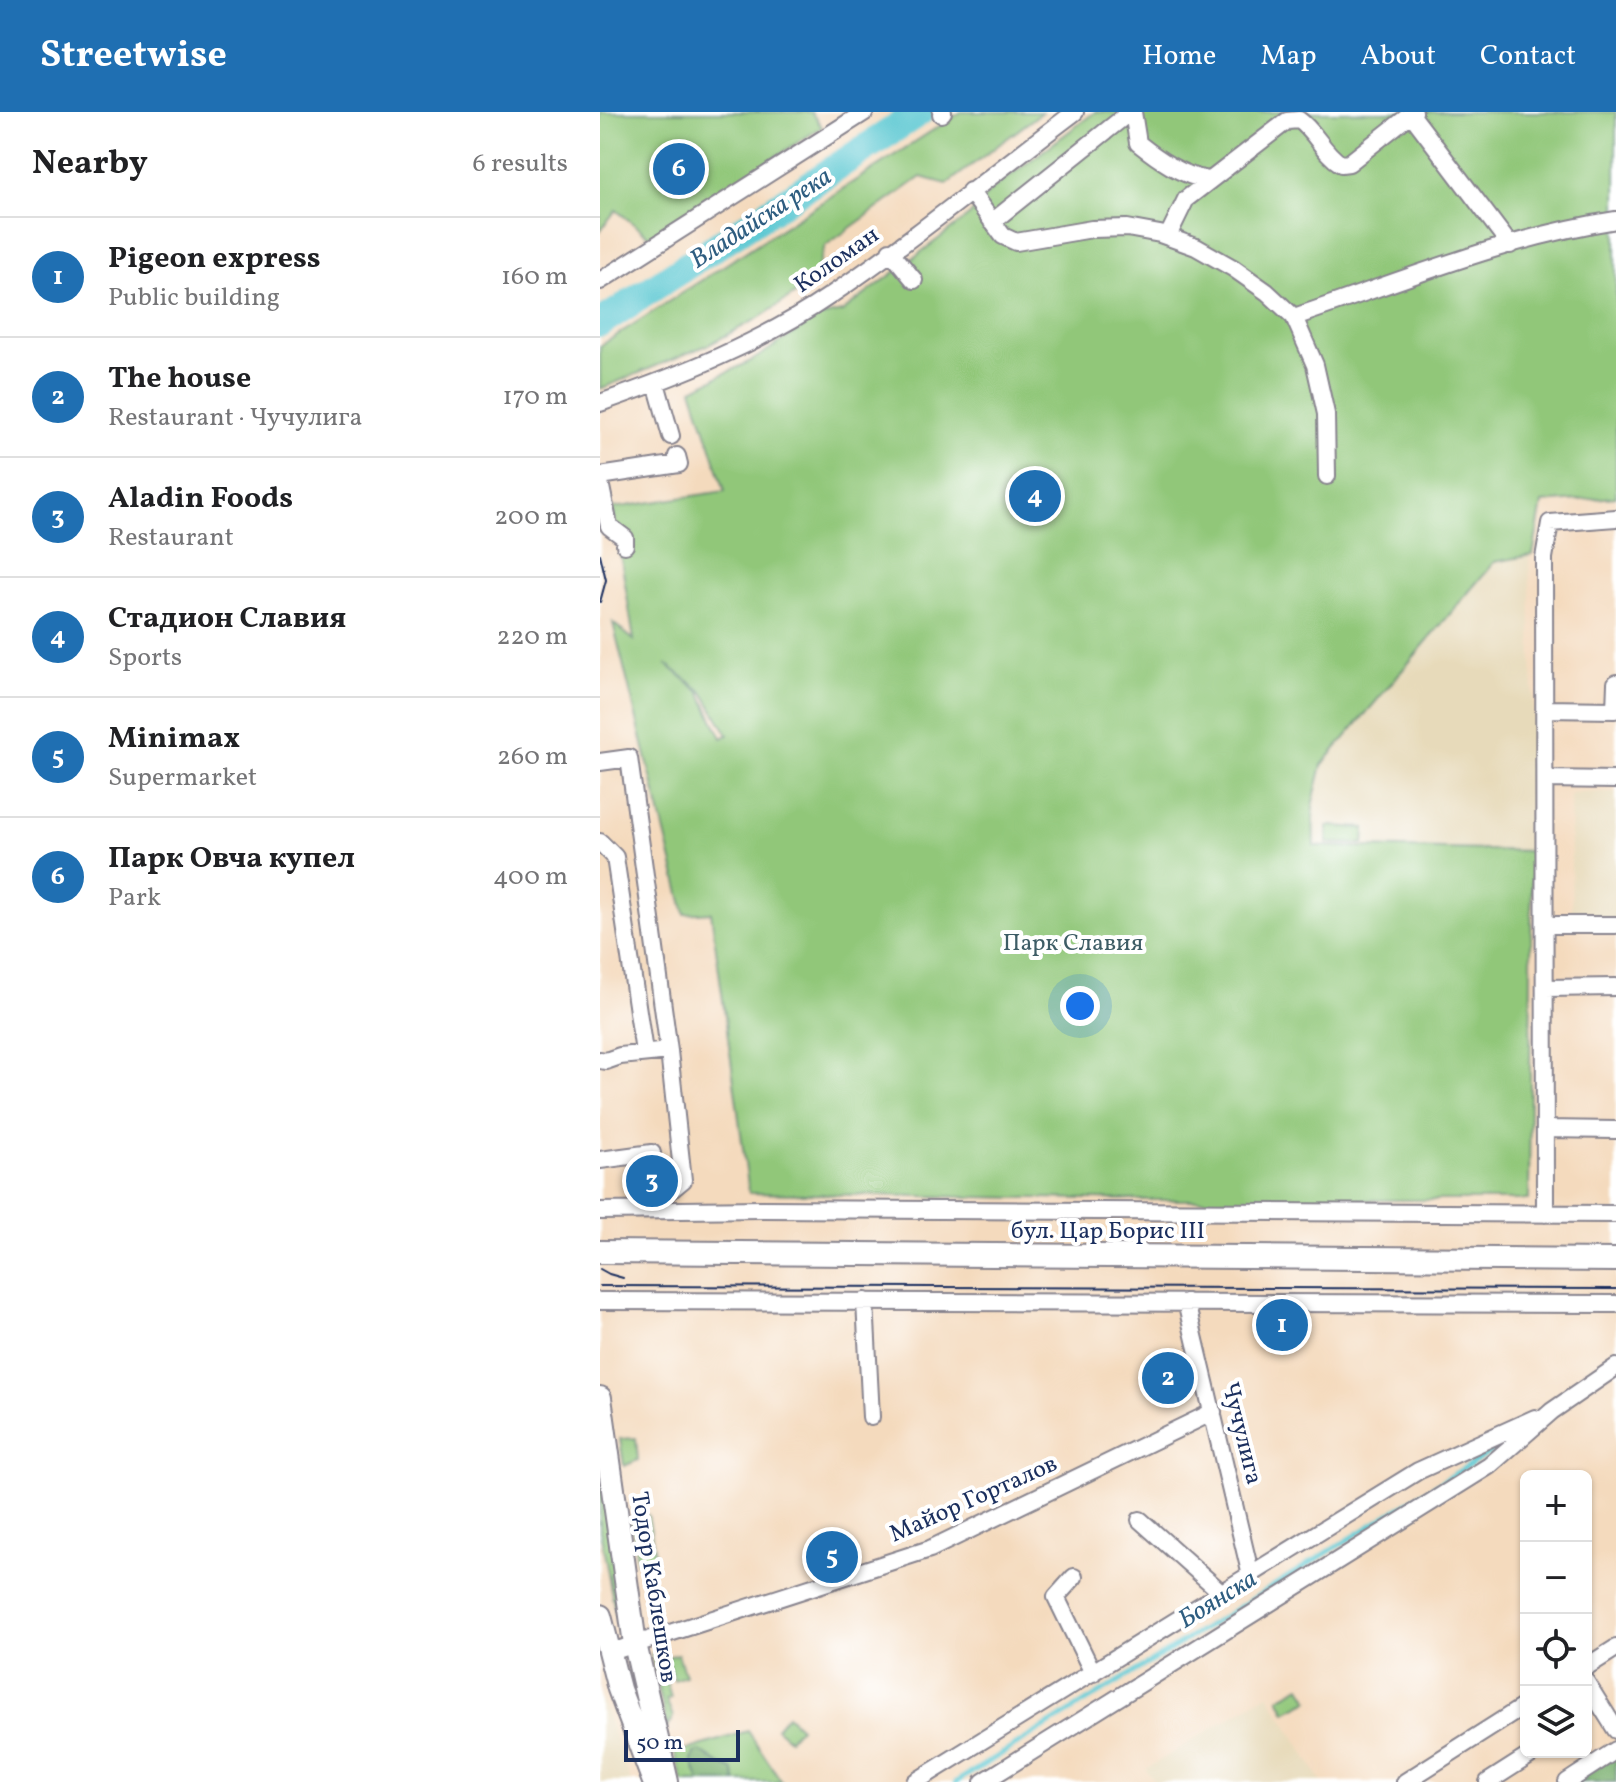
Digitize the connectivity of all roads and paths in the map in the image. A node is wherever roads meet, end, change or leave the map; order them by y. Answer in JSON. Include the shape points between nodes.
{"nodes":[{"id":1,"x":865,"y":112,"type":"edge"},
{"id":2,"x":1075,"y":112,"type":"edge"},
{"id":3,"x":1132,"y":112,"type":"edge"},
{"id":4,"x":1413,"y":113,"type":"edge"},
{"id":5,"x":1208,"y":180,"type":"junction"},
{"id":6,"x":970,"y":191,"type":"junction"},
{"id":7,"x":1616,"y":220,"type":"edge"},
{"id":8,"x":992,"y":222,"type":"junction"},
{"id":9,"x":1168,"y":236,"type":"junction"},
{"id":10,"x":1510,"y":245,"type":"junction"},
{"id":11,"x":890,"y":251,"type":"junction"},
{"id":12,"x":914,"y":280,"type":"dead end"},
{"id":13,"x":600,"y":281,"type":"edge"},
{"id":14,"x":1294,"y":317,"type":"junction"},
{"id":15,"x":656,"y":383,"type":"junction"},
{"id":16,"x":600,"y":403,"type":"edge"},
{"id":17,"x":671,"y":436,"type":"dead end"},
{"id":18,"x":677,"y":456,"type":"dead end"},
{"id":19,"x":1327,"y":476,"type":"dead end"},
{"id":20,"x":600,"y":479,"type":"edge"},
{"id":21,"x":1616,"y":518,"type":"edge"},
{"id":22,"x":625,"y":545,"type":"dead end"},
{"id":23,"x":1616,"y":683,"type":"edge"},
{"id":24,"x":1545,"y":709,"type":"junction"},
{"id":25,"x":600,"y":762,"type":"edge"},
{"id":26,"x":1545,"y":779,"type":"junction"},
{"id":27,"x":1616,"y":780,"type":"edge"},
{"id":28,"x":600,"y":842,"type":"edge"},
{"id":29,"x":1545,"y":925,"type":"junction"},
{"id":30,"x":1616,"y":925,"type":"edge"},
{"id":31,"x":1616,"y":987,"type":"edge"},
{"id":32,"x":1545,"y":988,"type":"junction"},
{"id":33,"x":669,"y":1051,"type":"junction"},
{"id":34,"x":644,"y":1052,"type":"junction"},
{"id":35,"x":601,"y":1059,"type":"edge"},
{"id":36,"x":1545,"y":1129,"type":"junction"},
{"id":37,"x":1616,"y":1130,"type":"edge"},
{"id":38,"x":652,"y":1153,"type":"dead end"},
{"id":39,"x":600,"y":1160,"type":"edge"},
{"id":40,"x":647,"y":1210,"type":"junction"},
{"id":41,"x":600,"y":1211,"type":"edge"},
{"id":42,"x":1545,"y":1214,"type":"junction"},
{"id":43,"x":1616,"y":1214,"type":"edge"},
{"id":44,"x":600,"y":1252,"type":"edge"},
{"id":45,"x":1616,"y":1260,"type":"edge"},
{"id":46,"x":600,"y":1301,"type":"edge"},
{"id":47,"x":865,"y":1301,"type":"junction"},
{"id":48,"x":1186,"y":1302,"type":"junction"},
{"id":49,"x":1616,"y":1304,"type":"edge"},
{"id":50,"x":1616,"y":1367,"type":"edge"},
{"id":51,"x":600,"y":1398,"type":"edge"},
{"id":52,"x":1552,"y":1411,"type":"junction"},
{"id":53,"x":1213,"y":1412,"type":"junction"},
{"id":54,"x":871,"y":1417,"type":"dead end"},
{"id":55,"x":1140,"y":1520,"type":"dead end"},
{"id":56,"x":1251,"y":1576,"type":"junction"},
{"id":57,"x":1074,"y":1577,"type":"dead end"},
{"id":58,"x":1222,"y":1593,"type":"junction"},
{"id":59,"x":600,"y":1616,"type":"edge"},
{"id":60,"x":635,"y":1644,"type":"junction"},
{"id":61,"x":1616,"y":1648,"type":"edge"},
{"id":62,"x":608,"y":1653,"type":"junction"},
{"id":63,"x":1592,"y":1663,"type":"edge"},
{"id":64,"x":1093,"y":1673,"type":"junction"},
{"id":65,"x":1588,"y":1686,"type":"edge"},
{"id":66,"x":1520,"y":1709,"type":"edge"},
{"id":67,"x":1616,"y":1730,"type":"edge"},
{"id":68,"x":1616,"y":1750,"type":"edge"},
{"id":69,"x":1526,"y":1758,"type":"edge"},
{"id":70,"x":654,"y":1782,"type":"edge"},
{"id":71,"x":667,"y":1782,"type":"edge"},
{"id":72,"x":915,"y":1782,"type":"edge"},
{"id":73,"x":983,"y":1782,"type":"edge"},
{"id":74,"x":1405,"y":1782,"type":"edge"},
{"id":75,"x":1488,"y":1782,"type":"edge"},
{"id":76,"x":1567,"y":1782,"type":"edge"}],
"edges":[{"from":1,"to":13,"type":"street"},
{"from":2,"to":6,"type":"street","name":"Коломан"},
{"from":3,"to":5,"type":"street","via":[[1138,143],[1194,178]]},
{"from":3,"to":8,"type":"street"},
{"from":4,"to":5,"type":"street","via":[[1341,164],[1308,126],[1287,121]]},
{"from":4,"to":10,"type":"street"},
{"from":5,"to":9,"type":"street","via":[[1186,199]]},
{"from":6,"to":8,"type":"street"},
{"from":6,"to":11,"type":"street","name":"Коломан"},
{"from":7,"to":10,"type":"street"},
{"from":8,"to":9,"type":"street","via":[[1016,242],[1092,229],[1127,228]]},
{"from":9,"to":14,"type":"street","via":[[1233,268]]},
{"from":10,"to":14,"type":"street"},
{"from":11,"to":12,"type":"street"},
{"from":11,"to":15,"type":"street","name":"Коломан","via":[[779,326]]},
{"from":14,"to":19,"type":"street","via":[[1315,365],[1326,414]]},
{"from":15,"to":16,"type":"street","name":"Коломан"},
{"from":15,"to":17,"type":"street"},
{"from":18,"to":20,"type":"street","via":[[679,464]]},
{"from":20,"to":22,"type":"street","via":[[609,526],[625,538]]},
{"from":21,"to":24,"type":"street","via":[[1550,523],[1544,558]]},
{"from":23,"to":24,"type":"street","via":[[1615,710]]},
{"from":24,"to":26,"type":"street"},
{"from":25,"to":33,"type":"street","via":[[629,758]]},
{"from":26,"to":27,"type":"street"},
{"from":26,"to":29,"type":"street"},
{"from":28,"to":34,"type":"street","via":[[615,857]]},
{"from":29,"to":30,"type":"street"},
{"from":29,"to":32,"type":"street"},
{"from":31,"to":32,"type":"street"},
{"from":32,"to":36,"type":"street"},
{"from":33,"to":34,"type":"street"},
{"from":33,"to":40,"type":"street","via":[[683,1180]]},
{"from":34,"to":35,"type":"street"},
{"from":36,"to":37,"type":"street"},
{"from":36,"to":42,"type":"street"},
{"from":38,"to":39,"type":"street"},
{"from":40,"to":41,"type":"street","name":"бул. Цар Борис III"},
{"from":40,"to":42,"type":"street","name":"бул. Цар Борис III"},
{"from":42,"to":43,"type":"street","name":"бул. Цар Борис III"},
{"from":44,"to":45,"type":"main road","name":"бул. Цар Борис III"},
{"from":46,"to":47,"type":"street"},
{"from":47,"to":48,"type":"street"},
{"from":47,"to":54,"type":"street"},
{"from":48,"to":49,"type":"street"},
{"from":48,"to":53,"type":"street","name":"Чучулига"},
{"from":50,"to":52,"type":"street"},
{"from":51,"to":60,"type":"main road","name":"Тодор Каблешков"},
{"from":52,"to":56,"type":"street","via":[[1418,1471]]},
{"from":52,"to":73,"type":"street","via":[[1489,1466]]},
{"from":53,"to":56,"type":"street","name":"Чучулига"},
{"from":53,"to":60,"type":"street","name":"Майор Горталов","via":[[930,1549]]},
{"from":55,"to":58,"type":"street"},
{"from":56,"to":58,"type":"street"},
{"from":57,"to":64,"type":"street","via":[[1056,1597]]},
{"from":58,"to":64,"type":"street"},
{"from":59,"to":62,"type":"main road"},
{"from":60,"to":62,"type":"street","name":"Майор Горталов"},
{"from":60,"to":71,"type":"main road","name":"Тодор Каблешков"},
{"from":61,"to":63,"type":"street"},
{"from":62,"to":70,"type":"main road"},
{"from":64,"to":72,"type":"street"},
{"from":65,"to":67,"type":"street"},
{"from":66,"to":74,"type":"street"},
{"from":68,"to":76,"type":"street"},
{"from":69,"to":75,"type":"street"}]}
